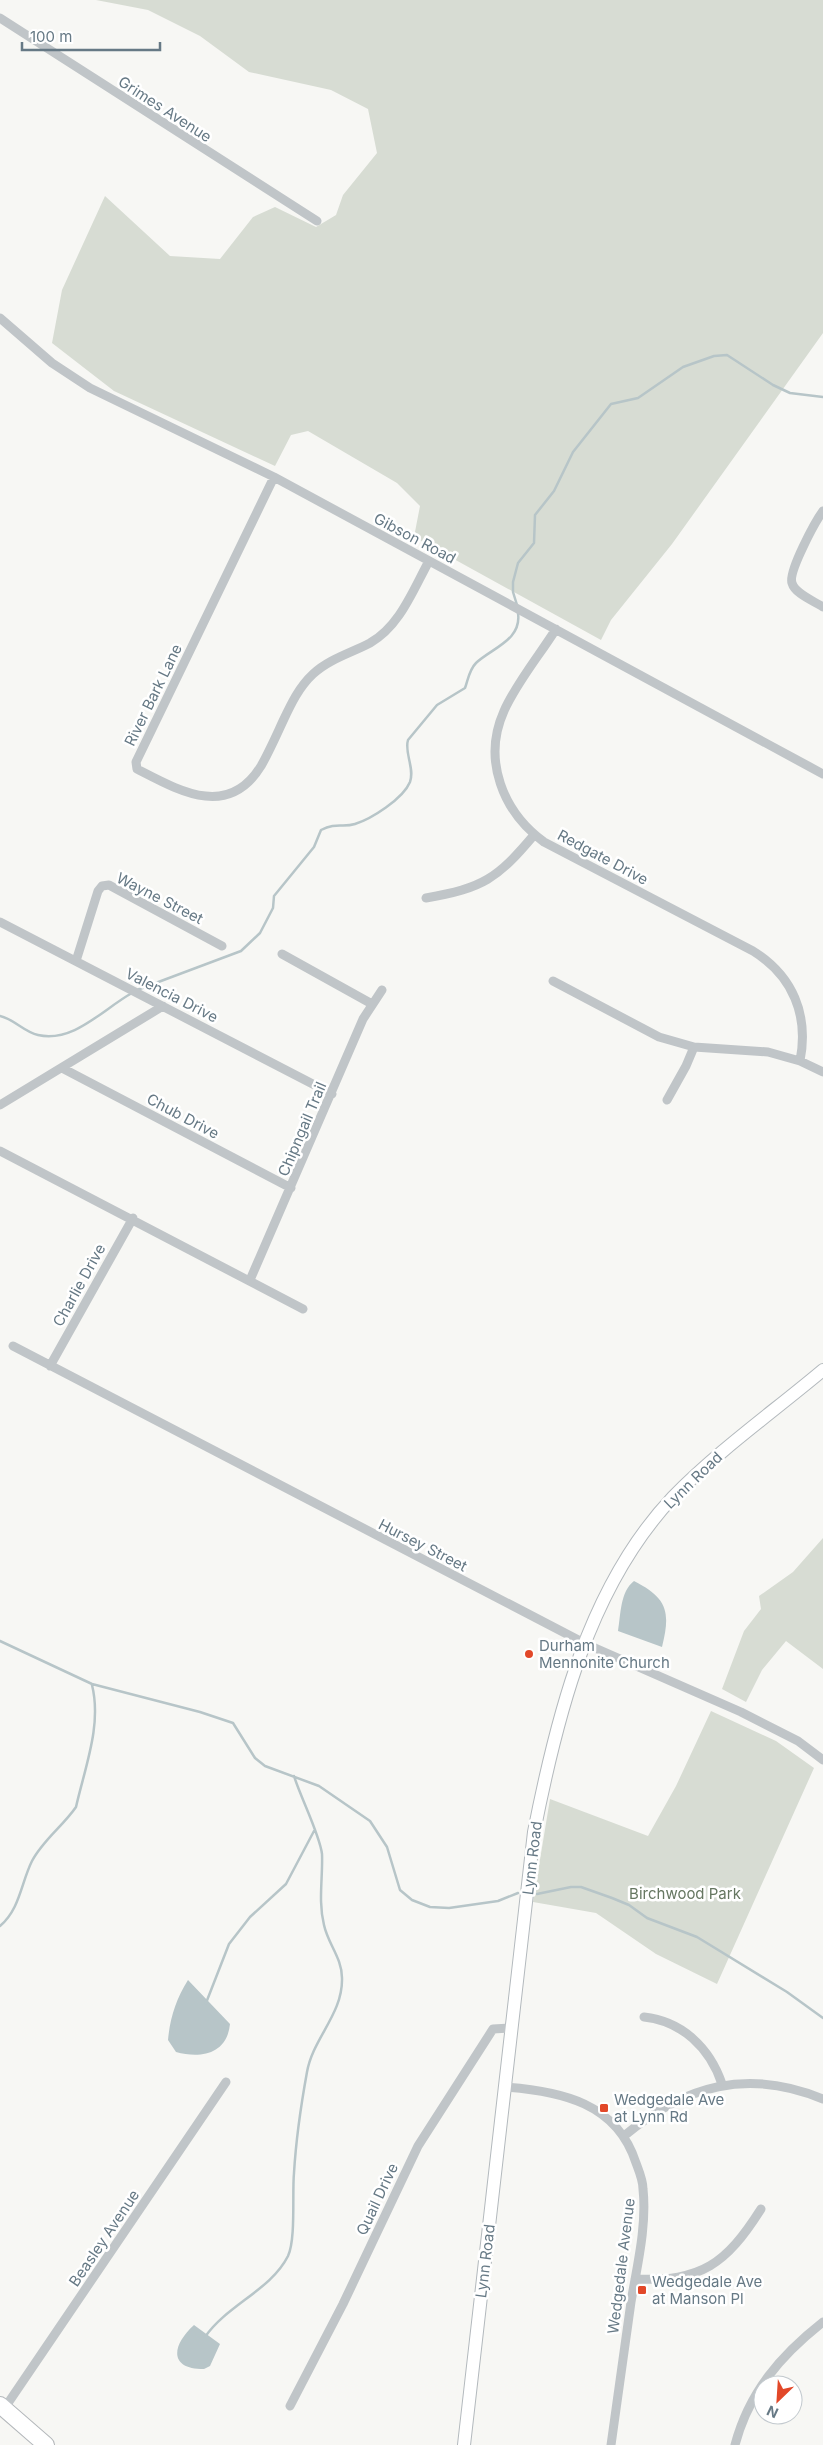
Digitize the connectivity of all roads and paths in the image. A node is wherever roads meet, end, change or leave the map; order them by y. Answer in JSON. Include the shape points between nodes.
{"nodes":[{"id":1,"x":0,"y":18,"type":"edge"},
{"id":2,"x":317,"y":221,"type":"dead end"},
{"id":3,"x":0,"y":318,"type":"edge"},
{"id":4,"x":274,"y":477,"type":"junction"},
{"id":5,"x":823,"y":511,"type":"edge"},
{"id":6,"x":429,"y":561,"type":"junction"},
{"id":7,"x":823,"y":607,"type":"edge"},
{"id":8,"x":556,"y":629,"type":"junction"},
{"id":9,"x":823,"y":774,"type":"edge"},
{"id":10,"x":534,"y":835,"type":"junction"},
{"id":11,"x":426,"y":898,"type":"dead end"},
{"id":12,"x":0,"y":922,"type":"edge"},
{"id":13,"x":222,"y":946,"type":"dead end"},
{"id":14,"x":282,"y":954,"type":"dead end"},
{"id":15,"x":76,"y":960,"type":"junction"},
{"id":16,"x":553,"y":981,"type":"dead end"},
{"id":17,"x":382,"y":990,"type":"dead end"},
{"id":18,"x":372,"y":1004,"type":"junction"},
{"id":19,"x":163,"y":1006,"type":"junction"},
{"id":20,"x":694,"y":1047,"type":"junction"},
{"id":21,"x":800,"y":1061,"type":"junction"},
{"id":22,"x":62,"y":1068,"type":"junction"},
{"id":23,"x":823,"y":1072,"type":"edge"},
{"id":24,"x":332,"y":1094,"type":"junction"},
{"id":25,"x":668,"y":1100,"type":"dead end"},
{"id":26,"x":0,"y":1105,"type":"edge"},
{"id":27,"x":0,"y":1151,"type":"edge"},
{"id":28,"x":291,"y":1188,"type":"junction"},
{"id":29,"x":133,"y":1218,"type":"junction"},
{"id":30,"x":250,"y":1280,"type":"junction"},
{"id":31,"x":304,"y":1309,"type":"dead end"},
{"id":32,"x":13,"y":1346,"type":"dead end"},
{"id":33,"x":50,"y":1366,"type":"junction"},
{"id":34,"x":823,"y":1370,"type":"edge"},
{"id":35,"x":586,"y":1644,"type":"junction"},
{"id":36,"x":823,"y":1760,"type":"edge"},
{"id":37,"x":644,"y":2017,"type":"dead end"},
{"id":38,"x":512,"y":2028,"type":"junction"},
{"id":39,"x":226,"y":2082,"type":"dead end"},
{"id":40,"x":722,"y":2084,"type":"junction"},
{"id":41,"x":505,"y":2087,"type":"junction"},
{"id":42,"x":823,"y":2099,"type":"edge"},
{"id":43,"x":624,"y":2136,"type":"junction"},
{"id":44,"x":762,"y":2209,"type":"dead end"},
{"id":45,"x":635,"y":2279,"type":"junction"},
{"id":46,"x":823,"y":2322,"type":"edge"},
{"id":47,"x":290,"y":2406,"type":"dead end"},
{"id":48,"x":2,"y":2407,"type":"edge"},
{"id":49,"x":46,"y":2445,"type":"edge"},
{"id":50,"x":464,"y":2445,"type":"edge"},
{"id":51,"x":611,"y":2445,"type":"edge"},
{"id":52,"x":735,"y":2445,"type":"edge"}],
"edges":[{"from":1,"to":2,"type":"street","name":"Grimes Avenue"},
{"from":3,"to":4,"type":"street","name":"Gibson Road","via":[[52,363],[90,388]]},
{"from":4,"to":6,"type":"street","name":"Gibson Road"},
{"from":4,"to":6,"type":"street","name":"River Bark Lane","via":[[136,762],[137,769],[194,796],[217,796],[246,783],[261,766],[304,684],[326,665],[371,642],[392,625]]},
{"from":5,"to":7,"type":"street","via":[[791,577],[792,585],[801,594]]},
{"from":6,"to":8,"type":"street","name":"Gibson Road"},
{"from":8,"to":9,"type":"street","name":"Gibson Road"},
{"from":8,"to":10,"type":"street","name":"Redgate Drive","via":[[504,710],[496,740],[496,768],[506,801]]},
{"from":10,"to":11,"type":"street","via":[[510,863],[486,882]]},
{"from":10,"to":21,"type":"street","name":"Redgate Drive","via":[[753,951],[776,968],[794,992],[802,1018],[804,1032]]},
{"from":12,"to":15,"type":"street","name":"Valencia Drive"},
{"from":13,"to":15,"type":"street","name":"Wayne Street","via":[[109,885],[98,891]]},
{"from":14,"to":18,"type":"street"},
{"from":15,"to":19,"type":"street","name":"Valencia Drive"},
{"from":16,"to":20,"type":"street","via":[[659,1037]]},
{"from":17,"to":18,"type":"street","name":"Chipngail Trail"},
{"from":18,"to":24,"type":"street","name":"Chipngail Trail"},
{"from":19,"to":22,"type":"street"},
{"from":19,"to":24,"type":"street","name":"Valencia Drive"},
{"from":20,"to":21,"type":"street","via":[[768,1052]]},
{"from":20,"to":25,"type":"street"},
{"from":21,"to":23,"type":"street"},
{"from":22,"to":26,"type":"street"},
{"from":22,"to":28,"type":"street","name":"Chub Drive"},
{"from":24,"to":28,"type":"street","name":"Chipngail Trail"},
{"from":27,"to":29,"type":"street"},
{"from":28,"to":30,"type":"street","name":"Chipngail Trail"},
{"from":29,"to":30,"type":"street"},
{"from":29,"to":33,"type":"street","name":"Charlie Drive"},
{"from":30,"to":31,"type":"street"},
{"from":32,"to":33,"type":"street","name":"Hursey Street"},
{"from":33,"to":35,"type":"street","name":"Hursey Street"},
{"from":34,"to":35,"type":"street","name":"Lynn Road","via":[[704,1467],[664,1508],[628,1557]]},
{"from":35,"to":36,"type":"street","name":"Hursey Street","via":[[742,1712],[798,1741]]},
{"from":35,"to":38,"type":"street","name":"Lynn Road","via":[[562,1712],[540,1800]]},
{"from":37,"to":40,"type":"street","via":[[664,2021],[689,2033],[708,2057]]},
{"from":38,"to":41,"type":"street","name":"Lynn Road"},
{"from":38,"to":47,"type":"street","name":"Quail Drive","via":[[493,2028],[430,2125]]},
{"from":39,"to":48,"type":"street","name":"Beasley Avenue"},
{"from":40,"to":42,"type":"street","via":[[771,2084]]},
{"from":40,"to":43,"type":"street","via":[[662,2107]]},
{"from":41,"to":43,"type":"street","name":"Wedgedale Avenue","via":[[544,2092],[591,2106]]},
{"from":41,"to":50,"type":"street","name":"Lynn Road"},
{"from":43,"to":45,"type":"street","name":"Wedgedale Avenue","via":[[634,2155],[643,2186],[642,2230]]},
{"from":44,"to":45,"type":"street","via":[[742,2239],[712,2266],[685,2276]]},
{"from":45,"to":51,"type":"street","name":"Wedgedale Avenue"},
{"from":46,"to":52,"type":"street","via":[[772,2369],[748,2408]]},
{"from":48,"to":49,"type":"highway"}]}
